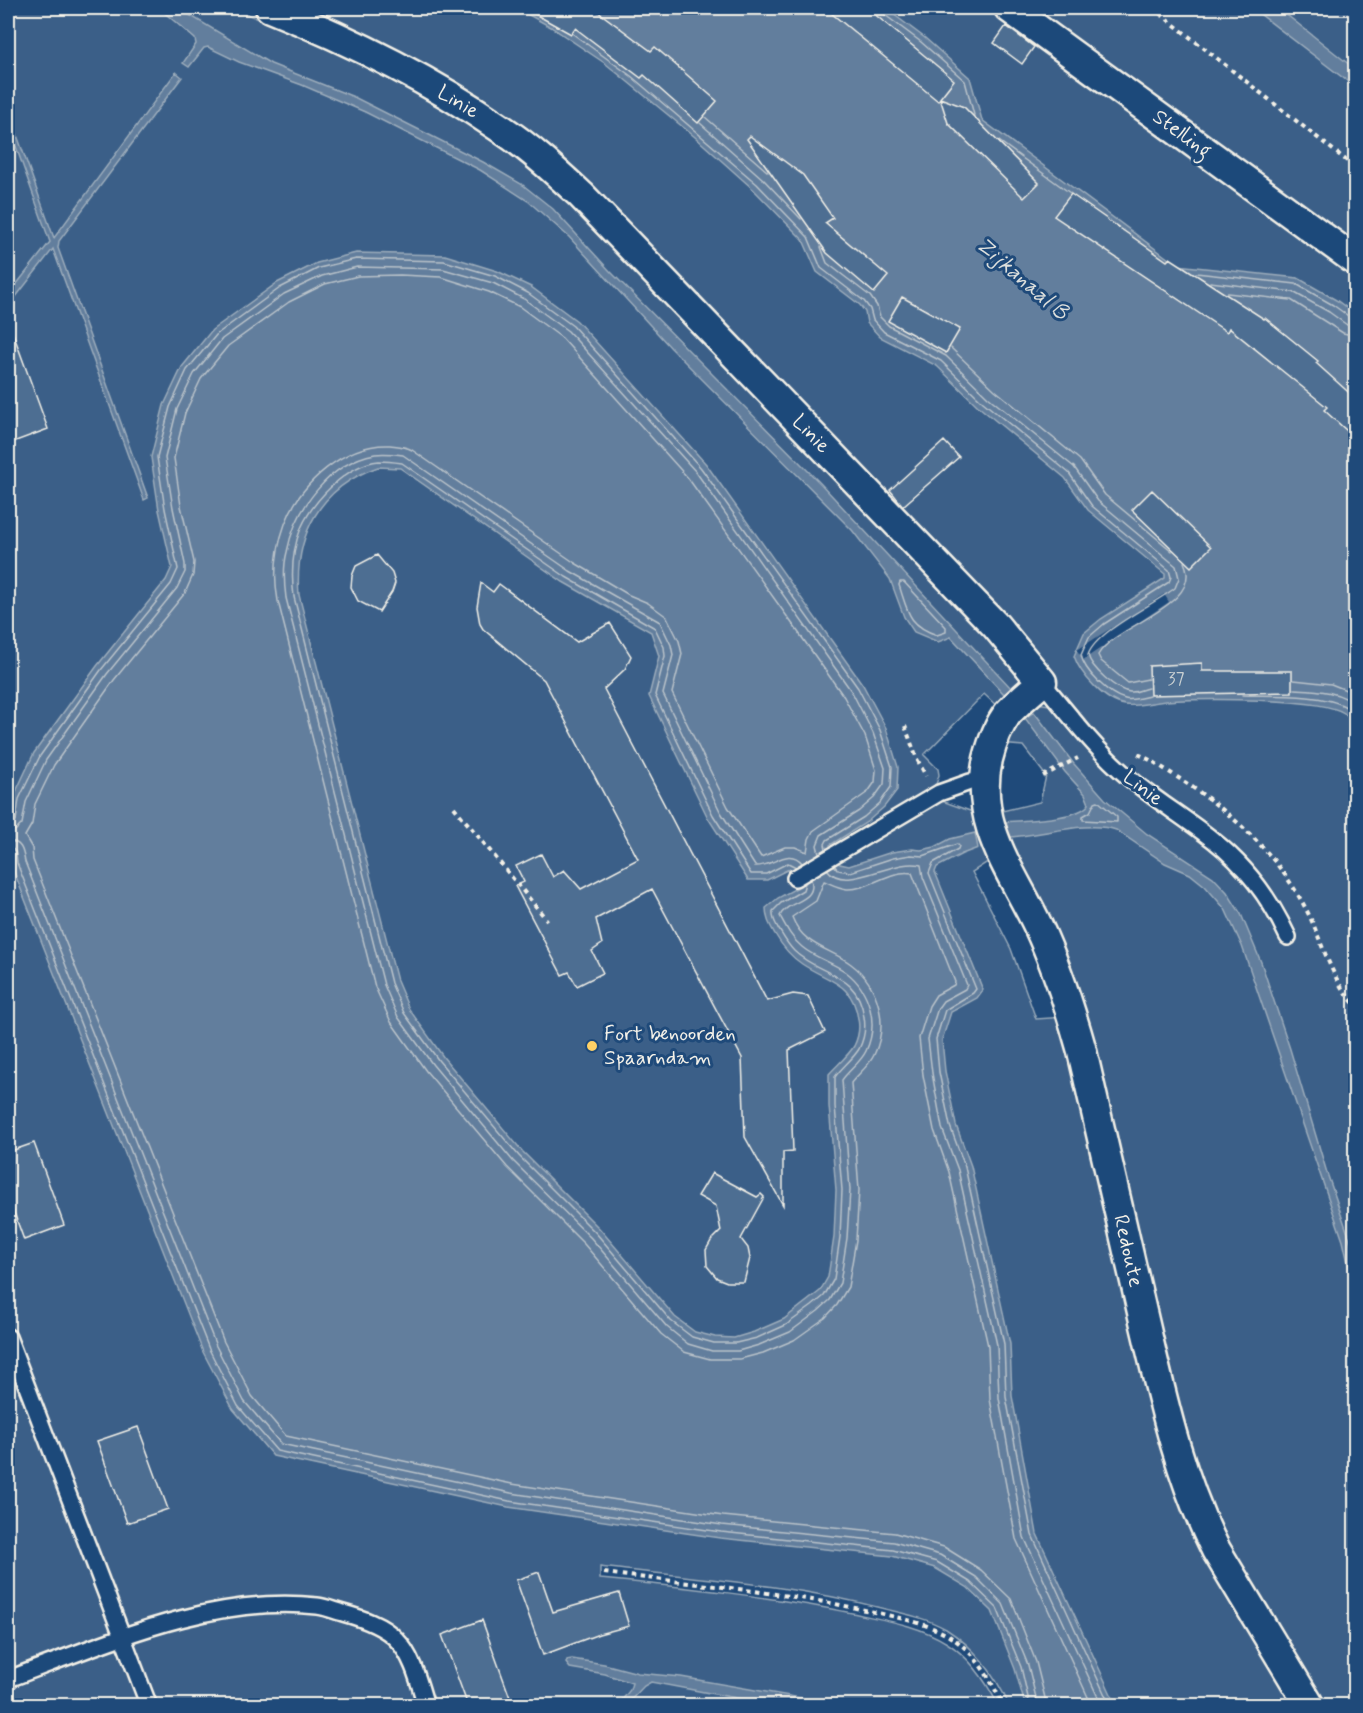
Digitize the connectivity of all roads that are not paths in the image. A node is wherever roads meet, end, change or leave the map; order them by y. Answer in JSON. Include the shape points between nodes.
{"nodes":[{"id":1,"x":270,"y":8,"type":"edge"},
{"id":2,"x":1009,"y":8,"type":"edge"},
{"id":3,"x":1356,"y":261,"type":"edge"},
{"id":4,"x":1042,"y":682,"type":"junction"},
{"id":5,"x":984,"y":781,"type":"junction"},
{"id":6,"x":795,"y":878,"type":"dead end"},
{"id":7,"x":1288,"y":937,"type":"dead end"},
{"id":8,"x":8,"y":1336,"type":"edge"},
{"id":9,"x":123,"y":1638,"type":"junction"},
{"id":10,"x":8,"y":1679,"type":"edge"},
{"id":11,"x":149,"y":1706,"type":"edge"},
{"id":12,"x":426,"y":1706,"type":"edge"},
{"id":13,"x":1310,"y":1706,"type":"edge"}],
"edges":[{"from":1,"to":4,"type":"street","name":"Linie","via":[[341,38],[418,78],[502,129],[557,173],[996,626]]},
{"from":2,"to":3,"type":"street","name":"Stelling"},
{"from":4,"to":5,"type":"street","name":"Redoute","via":[[1017,704],[999,728]]},
{"from":4,"to":7,"type":"lane","name":"Linie","via":[[1119,770],[1231,856],[1264,894]]},
{"from":5,"to":6,"type":"lane","via":[[939,793]]},
{"from":5,"to":13,"type":"street","name":"Redoute","via":[[994,840],[1044,939],[1067,999],[1158,1382],[1186,1482],[1216,1550]]},
{"from":8,"to":9,"type":"lane"},
{"from":9,"to":10,"type":"lane"},
{"from":9,"to":11,"type":"lane"},
{"from":9,"to":12,"type":"lane","via":[[193,1616],[257,1605],[318,1606],[366,1619],[396,1639],[412,1664]]}]}
